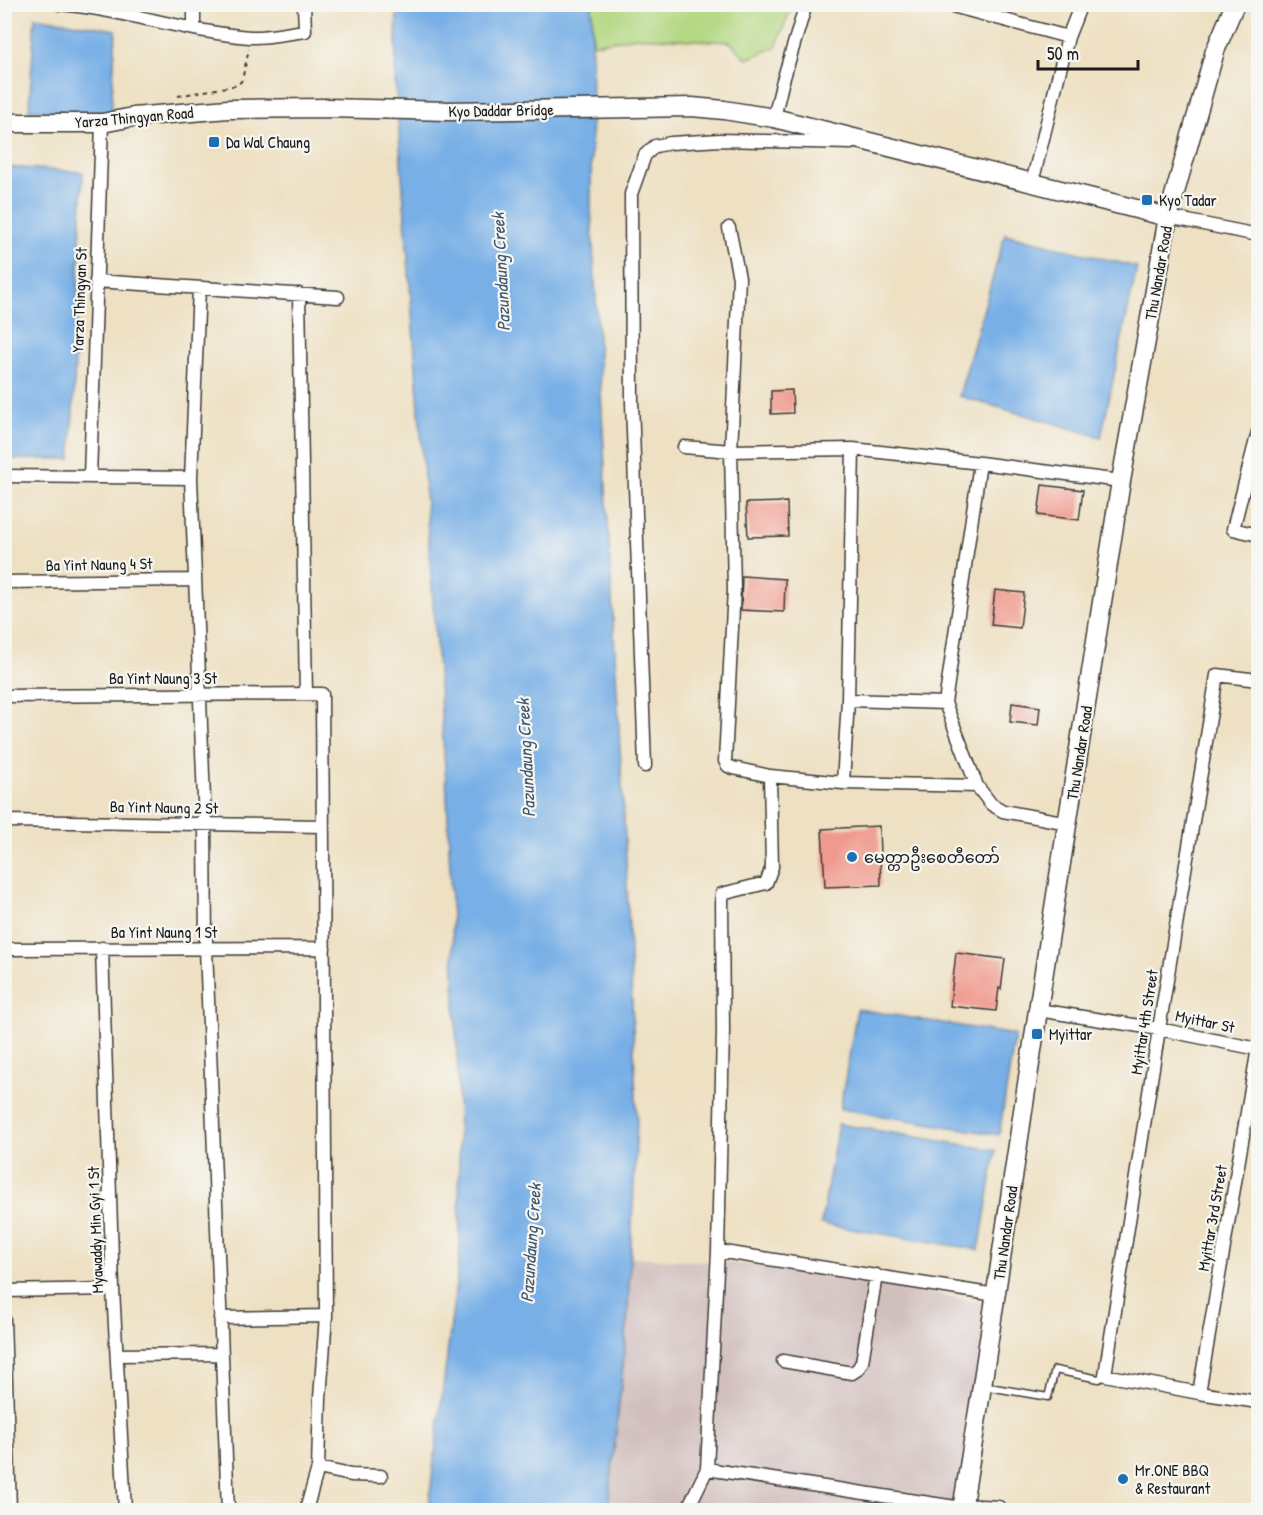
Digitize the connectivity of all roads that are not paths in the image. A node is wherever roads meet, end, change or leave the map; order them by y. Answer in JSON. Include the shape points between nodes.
{"nodes":[{"id":1,"x":59,"y":4,"type":"edge"},
{"id":2,"x":194,"y":4,"type":"edge"},
{"id":3,"x":304,"y":4,"type":"edge"},
{"id":4,"x":806,"y":4,"type":"edge"},
{"id":5,"x":945,"y":4,"type":"edge"},
{"id":6,"x":1081,"y":4,"type":"edge"},
{"id":7,"x":1235,"y":4,"type":"edge"},
{"id":8,"x":79,"y":5,"type":"edge"},
{"id":9,"x":194,"y":29,"type":"junction"},
{"id":10,"x":1068,"y":37,"type":"junction"},
{"id":11,"x":228,"y":109,"type":"joint"},
{"id":12,"x":770,"y":117,"type":"junction"},
{"id":13,"x":4,"y":123,"type":"edge"},
{"id":14,"x":102,"y":123,"type":"junction"},
{"id":15,"x":876,"y":143,"type":"junction"},
{"id":16,"x":1032,"y":183,"type":"junction"},
{"id":17,"x":1168,"y":217,"type":"junction"},
{"id":18,"x":729,"y":228,"type":"dead end"},
{"id":19,"x":1258,"y":235,"type":"edge"},
{"id":20,"x":96,"y":281,"type":"junction"},
{"id":21,"x":199,"y":288,"type":"junction"},
{"id":22,"x":298,"y":294,"type":"junction"},
{"id":23,"x":338,"y":297,"type":"dead end"},
{"id":24,"x":1258,"y":432,"type":"edge"},
{"id":25,"x":684,"y":447,"type":"dead end"},
{"id":26,"x":853,"y":449,"type":"junction"},
{"id":27,"x":731,"y":451,"type":"junction"},
{"id":28,"x":980,"y":463,"type":"junction"},
{"id":29,"x":4,"y":476,"type":"edge"},
{"id":30,"x":90,"y":477,"type":"junction"},
{"id":31,"x":191,"y":478,"type":"junction"},
{"id":32,"x":1121,"y":481,"type":"junction"},
{"id":33,"x":1258,"y":535,"type":"edge"},
{"id":34,"x":195,"y":580,"type":"junction"},
{"id":35,"x":4,"y":582,"type":"edge"},
{"id":36,"x":1258,"y":680,"type":"edge"},
{"id":37,"x":306,"y":694,"type":"junction"},
{"id":38,"x":200,"y":695,"type":"junction"},
{"id":39,"x":4,"y":696,"type":"edge"},
{"id":40,"x":848,"y":700,"type":"junction"},
{"id":41,"x":945,"y":703,"type":"junction"},
{"id":42,"x":645,"y":766,"type":"dead end"},
{"id":43,"x":770,"y":776,"type":"junction"},
{"id":44,"x":843,"y":783,"type":"junction"},
{"id":45,"x":976,"y":786,"type":"junction"},
{"id":46,"x":4,"y":821,"type":"edge"},
{"id":47,"x":1068,"y":823,"type":"junction"},
{"id":48,"x":204,"y":824,"type":"junction"},
{"id":49,"x":323,"y":826,"type":"junction"},
{"id":50,"x":102,"y":948,"type":"junction"},
{"id":51,"x":206,"y":948,"type":"junction"},
{"id":52,"x":324,"y":948,"type":"junction"},
{"id":53,"x":4,"y":949,"type":"edge"},
{"id":54,"x":1038,"y":1010,"type":"junction"},
{"id":55,"x":1159,"y":1029,"type":"junction"},
{"id":56,"x":1258,"y":1049,"type":"edge"},
{"id":57,"x":718,"y":1251,"type":"junction"},
{"id":58,"x":876,"y":1275,"type":"junction"},
{"id":59,"x":113,"y":1289,"type":"junction"},
{"id":60,"x":4,"y":1291,"type":"edge"},
{"id":61,"x":996,"y":1295,"type":"junction"},
{"id":62,"x":326,"y":1316,"type":"junction"},
{"id":63,"x":4,"y":1318,"type":"edge"},
{"id":64,"x":220,"y":1318,"type":"junction"},
{"id":65,"x":222,"y":1354,"type":"junction"},
{"id":66,"x":117,"y":1355,"type":"junction"},
{"id":67,"x":783,"y":1361,"type":"dead end"},
{"id":68,"x":1105,"y":1376,"type":"junction"},
{"id":69,"x":982,"y":1386,"type":"junction"},
{"id":70,"x":1199,"y":1393,"type":"junction"},
{"id":71,"x":1258,"y":1402,"type":"edge"},
{"id":72,"x":318,"y":1468,"type":"junction"},
{"id":73,"x":707,"y":1469,"type":"junction"},
{"id":74,"x":381,"y":1476,"type":"dead end"},
{"id":75,"x":10,"y":1510,"type":"edge"},
{"id":76,"x":125,"y":1510,"type":"edge"},
{"id":77,"x":228,"y":1510,"type":"edge"},
{"id":78,"x":306,"y":1510,"type":"edge"},
{"id":79,"x":687,"y":1510,"type":"edge"},
{"id":80,"x":962,"y":1510,"type":"edge"},
{"id":81,"x":998,"y":1510,"type":"edge"}],
"edges":[{"from":1,"to":8,"type":"street"},
{"from":2,"to":9,"type":"street"},
{"from":3,"to":9,"type":"street","via":[[304,31],[251,37]]},
{"from":4,"to":12,"type":"street"},
{"from":5,"to":10,"type":"street"},
{"from":6,"to":10,"type":"street"},
{"from":7,"to":17,"type":"main road","name":"Thu Nandar Road","via":[[1215,51]]},
{"from":8,"to":9,"type":"street"},
{"from":10,"to":16,"type":"street"},
{"from":11,"to":12,"type":"main road","name":"Kyo Daddar Bridge","via":[[692,107]]},
{"from":11,"to":14,"type":"main road","name":"Yarza Thingyan Road"},
{"from":12,"to":15,"type":"main road","name":"Kyo Daddar Bridge"},
{"from":13,"to":14,"type":"main road","name":"Yarza Thingyan Road"},
{"from":14,"to":20,"type":"street","name":"Yarza Thingyan St"},
{"from":15,"to":16,"type":"main road","name":"Kyo Daddar Bridge"},
{"from":15,"to":42,"type":"street","via":[[720,140],[655,146],[645,155],[630,194],[632,402]]},
{"from":16,"to":17,"type":"main road","name":"Kyo Daddar Bridge"},
{"from":17,"to":19,"type":"street"},
{"from":17,"to":32,"type":"main road","name":"Thu Nandar Road"},
{"from":18,"to":27,"type":"street","via":[[739,278]]},
{"from":20,"to":21,"type":"street"},
{"from":20,"to":30,"type":"street","name":"Yarza Thingyan St"},
{"from":21,"to":22,"type":"street"},
{"from":21,"to":31,"type":"street"},
{"from":22,"to":23,"type":"street"},
{"from":22,"to":37,"type":"street"},
{"from":24,"to":33,"type":"street","via":[[1233,529]]},
{"from":25,"to":27,"type":"street"},
{"from":26,"to":27,"type":"street"},
{"from":26,"to":28,"type":"street"},
{"from":26,"to":40,"type":"street"},
{"from":27,"to":43,"type":"street","via":[[734,589],[725,761],[733,768]]},
{"from":28,"to":32,"type":"street"},
{"from":28,"to":41,"type":"street"},
{"from":29,"to":30,"type":"street"},
{"from":30,"to":31,"type":"street"},
{"from":31,"to":34,"type":"street"},
{"from":32,"to":47,"type":"main road","name":"Thu Nandar Road"},
{"from":34,"to":35,"type":"street","name":"Ba Yint Naung 4 St"},
{"from":34,"to":38,"type":"street"},
{"from":36,"to":55,"type":"street","name":"Myittar 4th Street","via":[[1217,675]]},
{"from":37,"to":38,"type":"street","name":"Ba Yint Naung 3 St"},
{"from":37,"to":49,"type":"street","name":"Ba Yint Naung 3 St","via":[[322,694]]},
{"from":38,"to":39,"type":"street","name":"Ba Yint Naung 3 St"},
{"from":38,"to":48,"type":"street"},
{"from":40,"to":41,"type":"street"},
{"from":40,"to":44,"type":"street"},
{"from":41,"to":45,"type":"street"},
{"from":43,"to":44,"type":"street"},
{"from":43,"to":57,"type":"street","via":[[772,867],[766,883],[722,894]]},
{"from":44,"to":45,"type":"street"},
{"from":45,"to":47,"type":"street","via":[[996,808]]},
{"from":46,"to":48,"type":"street","name":"Ba Yint Naung 2 St"},
{"from":47,"to":54,"type":"main road","name":"Thu Nandar Road"},
{"from":48,"to":49,"type":"street","name":"Ba Yint Naung 2 St"},
{"from":48,"to":51,"type":"street"},
{"from":49,"to":52,"type":"street"},
{"from":50,"to":51,"type":"street","name":"Ba Yint Naung 1 St"},
{"from":50,"to":53,"type":"street","name":"Ba Yint Naung 1 St"},
{"from":50,"to":59,"type":"street","name":"Myawaddy Min Gyi 1 St"},
{"from":51,"to":52,"type":"street","name":"Ba Yint Naung 1 St"},
{"from":51,"to":64,"type":"street"},
{"from":52,"to":62,"type":"street"},
{"from":54,"to":55,"type":"street","name":"Myittar St"},
{"from":54,"to":61,"type":"main road","name":"Thu Nandar Road"},
{"from":55,"to":56,"type":"street","name":"Myittar St"},
{"from":55,"to":68,"type":"street","name":"Myittar 4th Street"},
{"from":56,"to":70,"type":"street","name":"Myittar 3rd Street"},
{"from":57,"to":58,"type":"street"},
{"from":57,"to":73,"type":"street"},
{"from":58,"to":61,"type":"street"},
{"from":58,"to":67,"type":"street","via":[[858,1369],[852,1373]]},
{"from":59,"to":60,"type":"street"},
{"from":59,"to":66,"type":"street","name":"Myawaddy Min Gyi 1 St"},
{"from":61,"to":69,"type":"main road","name":"Thu Nandar Road"},
{"from":62,"to":64,"type":"street"},
{"from":62,"to":72,"type":"street"},
{"from":63,"to":75,"type":"street"},
{"from":64,"to":65,"type":"street"},
{"from":65,"to":66,"type":"street"},
{"from":65,"to":77,"type":"street"},
{"from":66,"to":76,"type":"street","name":"Myawaddy Min Gyi 1 St"},
{"from":68,"to":69,"type":"lane","via":[[1099,1379],[1055,1370],[1048,1398]]},
{"from":68,"to":70,"type":"street"},
{"from":69,"to":80,"type":"main road","name":"Thu Nandar Road"},
{"from":70,"to":71,"type":"street"},
{"from":72,"to":74,"type":"street"},
{"from":72,"to":78,"type":"street"},
{"from":73,"to":79,"type":"street"},
{"from":73,"to":80,"type":"street"},
{"from":80,"to":81,"type":"main road"}]}
